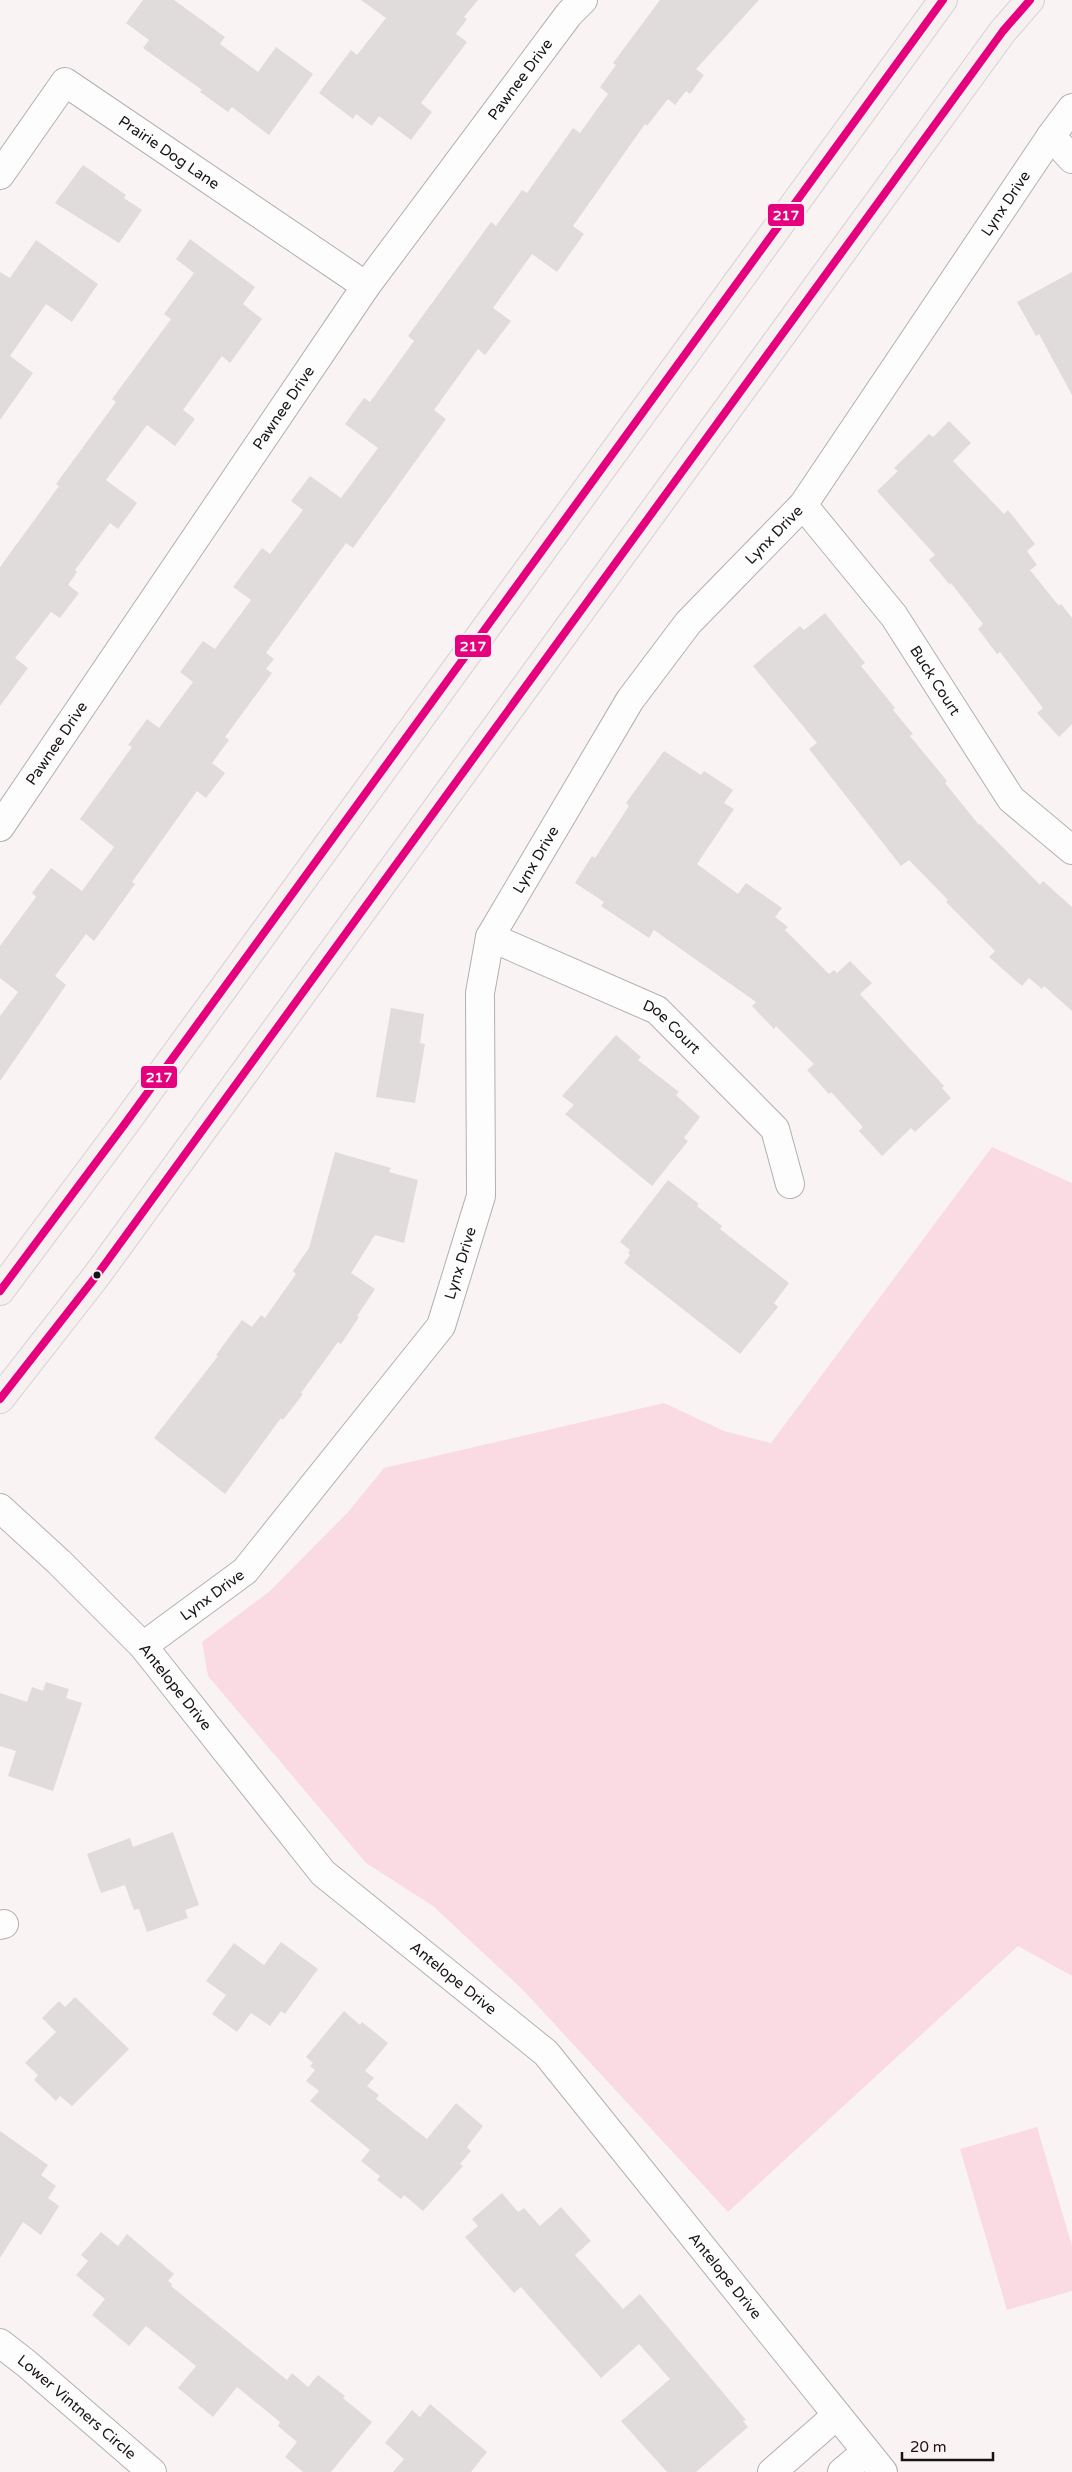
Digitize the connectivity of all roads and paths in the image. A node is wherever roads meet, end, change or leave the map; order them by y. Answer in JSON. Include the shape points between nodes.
{"nodes":[{"id":1,"x":583,"y":0,"type":"edge"},
{"id":2,"x":943,"y":0,"type":"edge"},
{"id":3,"x":1030,"y":0,"type":"edge"},
{"id":4,"x":1072,"y":108,"type":"edge"},
{"id":5,"x":1051,"y":136,"type":"junction"},
{"id":6,"x":1072,"y":159,"type":"edge"},
{"id":7,"x":0,"y":175,"type":"edge"},
{"id":8,"x":366,"y":286,"type":"junction"},
{"id":9,"x":803,"y":505,"type":"junction"},
{"id":10,"x":0,"y":827,"type":"edge"},
{"id":11,"x":1072,"y":850,"type":"edge"},
{"id":12,"x":490,"y":937,"type":"junction"},
{"id":13,"x":790,"y":1184,"type":"dead end"},
{"id":14,"x":0,"y":1291,"type":"edge"},
{"id":15,"x":0,"y":1399,"type":"edge"},
{"id":16,"x":0,"y":1508,"type":"edge"},
{"id":17,"x":143,"y":1646,"type":"junction"},
{"id":18,"x":0,"y":2343,"type":"edge"},
{"id":19,"x":837,"y":2415,"type":"junction"},
{"id":20,"x":875,"y":2462,"type":"edge"},
{"id":21,"x":152,"y":2472,"type":"edge"},
{"id":22,"x":772,"y":2472,"type":"edge"},
{"id":23,"x":842,"y":2472,"type":"edge"}],
"edges":[{"from":1,"to":8,"type":"street","name":"Pawnee Drive","via":[[569,14]]},
{"from":2,"to":14,"type":"main road"},
{"from":3,"to":15,"type":"main road","via":[[1003,31],[103,1267]]},
{"from":4,"to":5,"type":"street","name":"Lynx Drive"},
{"from":5,"to":6,"type":"street"},
{"from":5,"to":9,"type":"street","name":"Lynx Drive"},
{"from":7,"to":8,"type":"street","name":"Prairie Dog Lane","via":[[65,82]]},
{"from":8,"to":10,"type":"street","name":"Pawnee Drive"},
{"from":9,"to":11,"type":"street","name":"Buck Court","via":[[894,616],[1011,799]]},
{"from":9,"to":12,"type":"street","name":"Lynx Drive","via":[[688,623],[630,700]]},
{"from":12,"to":13,"type":"street","name":"Doe Court","via":[[657,1010],[775,1129]]},
{"from":12,"to":17,"type":"street","name":"Lynx Drive","via":[[480,993],[481,1196],[441,1326],[245,1571]]},
{"from":16,"to":17,"type":"street","name":"Antelope Drive","via":[[60,1562]]},
{"from":17,"to":19,"type":"street","name":"Antelope Drive","via":[[323,1873],[546,2053]]},
{"from":18,"to":21,"type":"street","name":"Lower Vintners Circle"},
{"from":19,"to":20,"type":"street","name":"Antelope Drive"},
{"from":19,"to":22,"type":"street"},
{"from":20,"to":23,"type":"street"}]}
